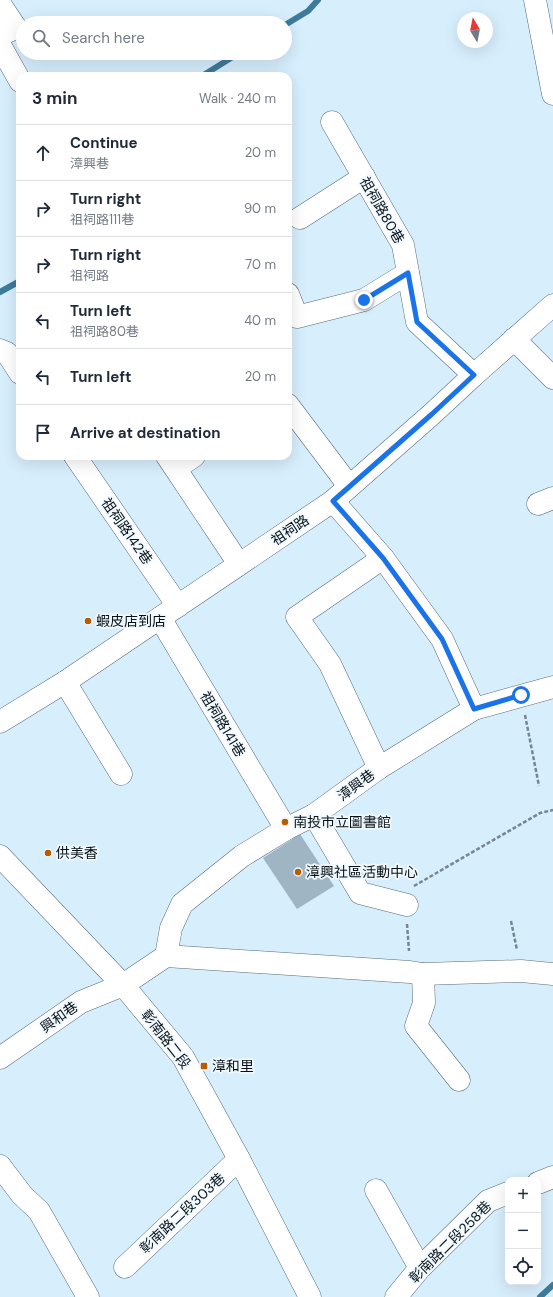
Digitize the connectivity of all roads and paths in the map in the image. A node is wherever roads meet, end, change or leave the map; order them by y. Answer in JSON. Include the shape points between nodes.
{"nodes":[{"id":1,"x":534,"y":0,"type":"edge"},
{"id":2,"x":0,"y":4,"type":"edge"},
{"id":3,"x":0,"y":35,"type":"edge"},
{"id":4,"x":0,"y":45,"type":"edge"},
{"id":5,"x":16,"y":74,"type":"edge"},
{"id":6,"x":553,"y":94,"type":"edge"},
{"id":7,"x":332,"y":122,"type":"dead end"},
{"id":8,"x":364,"y":177,"type":"junction"},
{"id":9,"x":300,"y":218,"type":"dead end"},
{"id":10,"x":408,"y":273,"type":"junction"},
{"id":11,"x":553,"y":304,"type":"edge"},
{"id":12,"x":292,"y":319,"type":"edge"},
{"id":13,"x":514,"y":339,"type":"junction"},
{"id":14,"x":0,"y":350,"type":"edge"},
{"id":15,"x":16,"y":367,"type":"edge"},
{"id":16,"x":474,"y":375,"type":"junction"},
{"id":17,"x":553,"y":378,"type":"edge"},
{"id":18,"x":292,"y":411,"type":"edge"},
{"id":19,"x":78,"y":460,"type":"edge"},
{"id":20,"x":179,"y":460,"type":"edge"},
{"id":21,"x":349,"y":486,"type":"junction"},
{"id":22,"x":333,"y":501,"type":"junction"},
{"id":23,"x":383,"y":558,"type":"junction"},
{"id":24,"x":239,"y":564,"type":"junction"},
{"id":25,"x":178,"y":606,"type":"junction"},
{"id":26,"x":160,"y":618,"type":"junction"},
{"id":27,"x":65,"y":682,"type":"junction"},
{"id":28,"x":553,"y":687,"type":"edge"},
{"id":29,"x":521,"y":695,"type":"junction"},
{"id":30,"x":474,"y":709,"type":"junction"},
{"id":31,"x":0,"y":722,"type":"edge"},
{"id":32,"x":379,"y":768,"type":"junction"},
{"id":33,"x":121,"y":774,"type":"dead end"},
{"id":34,"x":539,"y":786,"type":"dead end"},
{"id":35,"x":553,"y":810,"type":"edge"},
{"id":36,"x":314,"y":815,"type":"junction"},
{"id":37,"x":286,"y":829,"type":"junction"},
{"id":38,"x":0,"y":856,"type":"edge"},
{"id":39,"x":406,"y":905,"type":"junction"},
{"id":40,"x":511,"y":921,"type":"dead end"},
{"id":41,"x":166,"y":956,"type":"junction"},
{"id":42,"x":521,"y":970,"type":"junction"},
{"id":43,"x":416,"y":973,"type":"junction"},
{"id":44,"x":553,"y":974,"type":"edge"},
{"id":45,"x":123,"y":985,"type":"junction"},
{"id":46,"x":0,"y":1058,"type":"edge"},
{"id":47,"x":460,"y":1080,"type":"dead end"},
{"id":48,"x":239,"y":1159,"type":"junction"},
{"id":49,"x":0,"y":1166,"type":"edge"},
{"id":50,"x":553,"y":1177,"type":"edge"},
{"id":51,"x":541,"y":1182,"type":"edge"},
{"id":52,"x":376,"y":1190,"type":"dead end"},
{"id":53,"x":505,"y":1194,"type":"edge"},
{"id":54,"x":125,"y":1267,"type":"dead end"},
{"id":55,"x":420,"y":1268,"type":"junction"},
{"id":56,"x":88,"y":1297,"type":"edge"},
{"id":57,"x":310,"y":1297,"type":"edge"},
{"id":58,"x":396,"y":1297,"type":"edge"}],
"edges":[{"from":1,"to":6,"type":"street"},
{"from":2,"to":3,"type":"street","via":[[16,28]]},
{"from":4,"to":5,"type":"street"},
{"from":7,"to":8,"type":"street","name":"祖祠路80巷"},
{"from":8,"to":9,"type":"street"},
{"from":8,"to":10,"type":"street","name":"祖祠路80巷","via":[[403,245]]},
{"from":10,"to":12,"type":"street","via":[[364,300]]},
{"from":10,"to":16,"type":"street","name":"祖祠路80巷","via":[[417,322]]},
{"from":11,"to":13,"type":"street","name":"祖祠路"},
{"from":13,"to":16,"type":"street","name":"祖祠路"},
{"from":13,"to":17,"type":"street"},
{"from":14,"to":15,"type":"street","via":[[7,353]]},
{"from":16,"to":21,"type":"street","name":"祖祠路"},
{"from":18,"to":21,"type":"street"},
{"from":19,"to":25,"type":"street","name":"祖祠路142巷"},
{"from":20,"to":24,"type":"street"},
{"from":21,"to":22,"type":"street","name":"祖祠路"},
{"from":22,"to":23,"type":"street"},
{"from":22,"to":24,"type":"street","name":"祖祠路"},
{"from":23,"to":30,"type":"street","via":[[442,639]]},
{"from":23,"to":32,"type":"street","via":[[297,617],[330,664]]},
{"from":24,"to":25,"type":"street","name":"祖祠路"},
{"from":25,"to":26,"type":"street","name":"祖祠路"},
{"from":26,"to":27,"type":"street","name":"祖祠路"},
{"from":26,"to":37,"type":"street","name":"祖祠路141巷"},
{"from":27,"to":31,"type":"street","name":"祖祠路"},
{"from":27,"to":33,"type":"street"},
{"from":28,"to":29,"type":"street","name":"漳興巷"},
{"from":29,"to":30,"type":"street","name":"漳興巷"},
{"from":29,"to":34,"type":"path"},
{"from":30,"to":32,"type":"street","name":"漳興巷"},
{"from":32,"to":36,"type":"street","name":"漳興巷"},
{"from":35,"to":39,"type":"path","via":[[540,813],[405,892]]},
{"from":36,"to":37,"type":"street","name":"漳興巷"},
{"from":36,"to":39,"type":"street","via":[[360,893]]},
{"from":37,"to":41,"type":"street","name":"漳興巷","via":[[242,856],[182,904],[171,928]]},
{"from":38,"to":45,"type":"street","name":"彰南路二段"},
{"from":39,"to":43,"type":"path"},
{"from":40,"to":42,"type":"path"},
{"from":41,"to":43,"type":"street"},
{"from":41,"to":45,"type":"street"},
{"from":42,"to":43,"type":"street"},
{"from":42,"to":44,"type":"street"},
{"from":43,"to":47,"type":"street","via":[[424,1003],[416,1026]]},
{"from":45,"to":46,"type":"street","name":"興和巷","via":[[81,1002]]},
{"from":45,"to":48,"type":"street","name":"彰南路二段","via":[[183,1057]]},
{"from":48,"to":54,"type":"street","name":"彰南路二段303巷"},
{"from":48,"to":57,"type":"street","name":"彰南路二段"},
{"from":49,"to":56,"type":"street","via":[[22,1195],[39,1211]]},
{"from":50,"to":51,"type":"street"},
{"from":52,"to":55,"type":"street"},
{"from":53,"to":55,"type":"street","name":"彰南路二段258巷","via":[[488,1200]]},
{"from":55,"to":58,"type":"street","name":"彰南路二段258巷"}]}
